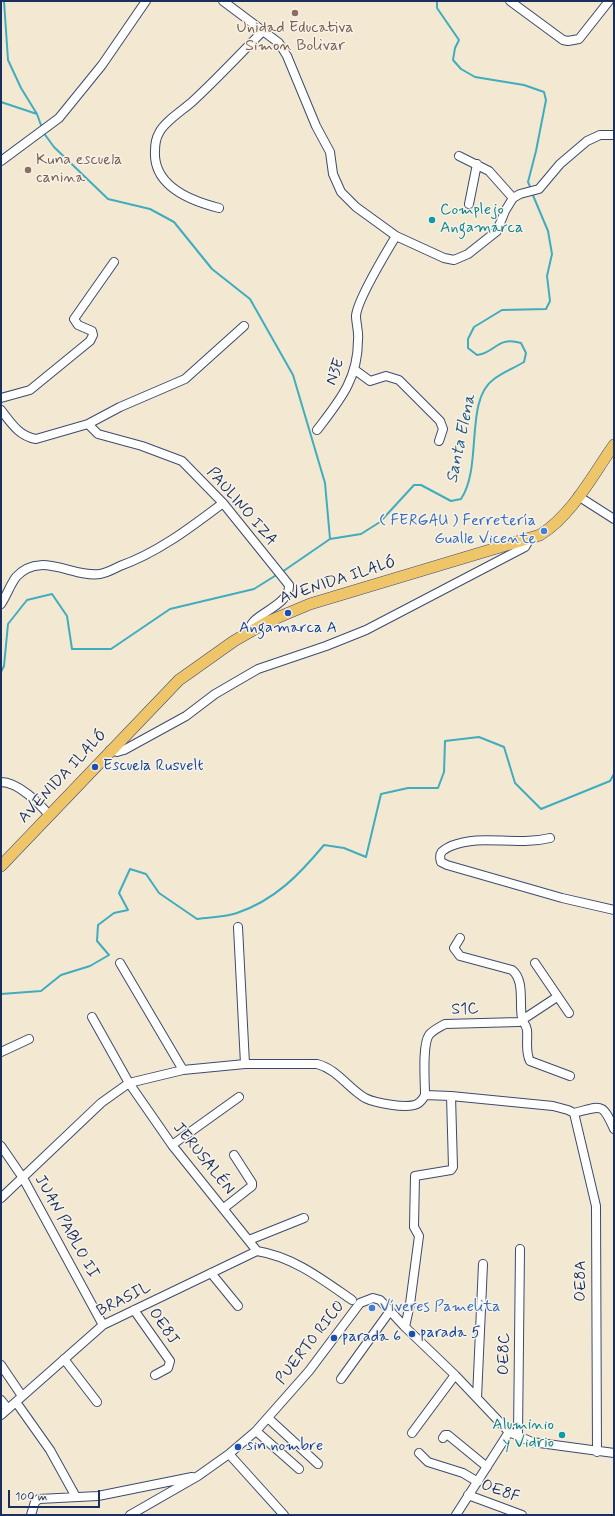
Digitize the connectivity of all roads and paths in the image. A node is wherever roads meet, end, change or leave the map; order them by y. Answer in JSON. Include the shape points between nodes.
{"nodes":[{"id":1,"x":146,"y":1,"type":"edge"},
{"id":2,"x":223,"y":1,"type":"edge"},
{"id":3,"x":510,"y":1,"type":"edge"},
{"id":4,"x":609,"y":1,"type":"edge"},
{"id":5,"x":263,"y":31,"type":"junction"},
{"id":6,"x":614,"y":135,"type":"edge"},
{"id":7,"x":459,"y":156,"type":"dead end"},
{"id":8,"x":1,"y":161,"type":"edge"},
{"id":9,"x":477,"y":164,"type":"junction"},
{"id":10,"x":513,"y":198,"type":"junction"},
{"id":11,"x":469,"y":204,"type":"dead end"},
{"id":12,"x":219,"y":208,"type":"dead end"},
{"id":13,"x":396,"y":236,"type":"junction"},
{"id":14,"x":114,"y":262,"type":"dead end"},
{"id":15,"x":244,"y":326,"type":"dead end"},
{"id":16,"x":355,"y":370,"type":"junction"},
{"id":17,"x":1,"y":398,"type":"edge"},
{"id":18,"x":1,"y":410,"type":"edge"},
{"id":19,"x":88,"y":424,"type":"junction"},
{"id":20,"x":317,"y":430,"type":"dead end"},
{"id":21,"x":439,"y":441,"type":"dead end"},
{"id":22,"x":614,"y":446,"type":"edge"},
{"id":23,"x":578,"y":496,"type":"junction"},
{"id":24,"x":223,"y":503,"type":"junction"},
{"id":25,"x":614,"y":519,"type":"edge"},
{"id":26,"x":529,"y":540,"type":"junction"},
{"id":27,"x":1,"y":604,"type":"edge"},
{"id":28,"x":247,"y":633,"type":"junction"},
{"id":29,"x":110,"y":750,"type":"junction"},
{"id":30,"x":1,"y":782,"type":"edge"},
{"id":31,"x":49,"y":815,"type":"junction"},
{"id":32,"x":550,"y":838,"type":"dead end"},
{"id":33,"x":1,"y":866,"type":"edge"},
{"id":34,"x":614,"y":910,"type":"edge"},
{"id":35,"x":238,"y":927,"type":"dead end"},
{"id":36,"x":460,"y":938,"type":"dead end"},
{"id":37,"x":120,"y":963,"type":"dead end"},
{"id":38,"x":535,"y":963,"type":"dead end"},
{"id":39,"x":557,"y":997,"type":"junction"},
{"id":40,"x":570,"y":1013,"type":"dead end"},
{"id":41,"x":92,"y":1016,"type":"dead end"},
{"id":42,"x":523,"y":1021,"type":"junction"},
{"id":43,"x":29,"y":1039,"type":"dead end"},
{"id":44,"x":1,"y":1052,"type":"edge"},
{"id":45,"x":245,"y":1064,"type":"junction"},
{"id":46,"x":183,"y":1070,"type":"junction"},
{"id":47,"x":570,"y":1076,"type":"dead end"},
{"id":48,"x":129,"y":1083,"type":"junction"},
{"id":49,"x":424,"y":1095,"type":"junction"},
{"id":50,"x":451,"y":1096,"type":"junction"},
{"id":51,"x":239,"y":1097,"type":"dead end"},
{"id":52,"x":574,"y":1113,"type":"junction"},
{"id":53,"x":614,"y":1130,"type":"edge"},
{"id":54,"x":172,"y":1145,"type":"junction"},
{"id":55,"x":1,"y":1146,"type":"edge"},
{"id":56,"x":234,"y":1155,"type":"dead end"},
{"id":57,"x":23,"y":1178,"type":"junction"},
{"id":58,"x":1,"y":1198,"type":"edge"},
{"id":59,"x":224,"y":1208,"type":"junction"},
{"id":60,"x":304,"y":1218,"type":"dead end"},
{"id":61,"x":249,"y":1240,"type":"junction"},
{"id":62,"x":520,"y":1249,"type":"dead end"},
{"id":63,"x":258,"y":1251,"type":"junction"},
{"id":64,"x":483,"y":1264,"type":"dead end"},
{"id":65,"x":211,"y":1273,"type":"junction"},
{"id":66,"x":352,"y":1300,"type":"dead end"},
{"id":67,"x":238,"y":1306,"type":"dead end"},
{"id":68,"x":134,"y":1310,"type":"junction"},
{"id":69,"x":390,"y":1311,"type":"junction"},
{"id":70,"x":103,"y":1325,"type":"junction"},
{"id":71,"x":405,"y":1327,"type":"junction"},
{"id":72,"x":64,"y":1359,"type":"junction"},
{"id":73,"x":1,"y":1365,"type":"edge"},
{"id":74,"x":155,"y":1375,"type":"dead end"},
{"id":75,"x":454,"y":1375,"type":"junction"},
{"id":76,"x":341,"y":1379,"type":"dead end"},
{"id":77,"x":477,"y":1398,"type":"junction"},
{"id":78,"x":19,"y":1399,"type":"junction"},
{"id":79,"x":1,"y":1400,"type":"edge"},
{"id":80,"x":96,"y":1402,"type":"dead end"},
{"id":81,"x":8,"y":1409,"type":"junction"},
{"id":82,"x":1,"y":1415,"type":"edge"},
{"id":83,"x":268,"y":1418,"type":"junction"},
{"id":84,"x":256,"y":1431,"type":"junction"},
{"id":85,"x":509,"y":1432,"type":"junction"},
{"id":86,"x":412,"y":1434,"type":"dead end"},
{"id":87,"x":518,"y":1435,"type":"junction"},
{"id":88,"x":443,"y":1438,"type":"dead end"},
{"id":89,"x":597,"y":1452,"type":"junction"},
{"id":90,"x":419,"y":1453,"type":"dead end"},
{"id":91,"x":614,"y":1453,"type":"edge"},
{"id":92,"x":229,"y":1454,"type":"junction"},
{"id":93,"x":318,"y":1464,"type":"dead end"},
{"id":94,"x":487,"y":1467,"type":"junction"},
{"id":95,"x":299,"y":1469,"type":"dead end"},
{"id":96,"x":198,"y":1476,"type":"junction"},
{"id":97,"x":478,"y":1482,"type":"junction"},
{"id":98,"x":468,"y":1495,"type":"junction"},
{"id":99,"x":76,"y":1497,"type":"junction"},
{"id":100,"x":31,"y":1515,"type":"edge"},
{"id":101,"x":130,"y":1515,"type":"edge"},
{"id":102,"x":284,"y":1515,"type":"edge"},
{"id":103,"x":456,"y":1515,"type":"edge"},
{"id":104,"x":522,"y":1515,"type":"edge"}],
"edges":[{"from":1,"to":8,"type":"street","via":[[102,65],[59,118]]},
{"from":2,"to":5,"type":"street"},
{"from":3,"to":4,"type":"street","via":[[558,37],[568,41],[579,39]]},
{"from":5,"to":12,"type":"street","via":[[204,91],[160,130],[156,139],[156,165],[165,180],[182,194],[199,203]]},
{"from":5,"to":13,"type":"street","via":[[279,43],[287,56],[316,126],[330,152],[333,174],[341,192],[356,207]]},
{"from":6,"to":10,"type":"street","via":[[600,135],[588,141],[560,164],[539,188]]},
{"from":7,"to":9,"type":"street"},
{"from":9,"to":10,"type":"street","via":[[489,171]]},
{"from":9,"to":11,"type":"street"},
{"from":10,"to":13,"type":"street","via":[[497,231],[468,254],[454,260]]},
{"from":13,"to":16,"type":"street","name":"N3E","via":[[379,265],[356,315],[358,341]]},
{"from":14,"to":17,"type":"street","via":[[74,318],[78,325],[92,331],[90,341],[30,390]]},
{"from":15,"to":19,"type":"street","via":[[185,379]]},
{"from":16,"to":20,"type":"street","name":"N3E","via":[[349,387]]},
{"from":16,"to":21,"type":"street","via":[[370,380],[386,376],[399,380],[440,421],[443,429]]},
{"from":18,"to":19,"type":"street","via":[[27,438],[36,439]]},
{"from":19,"to":24,"type":"street","name":"PAULINO IZA","via":[[98,434],[142,446],[182,461]]},
{"from":22,"to":23,"type":"main road","name":"AVENIDA ILALÓ"},
{"from":23,"to":25,"type":"street"},
{"from":23,"to":26,"type":"main road","name":"AVENIDA ILALÓ","via":[[553,527]]},
{"from":24,"to":27,"type":"street","via":[[175,538],[139,560],[100,574],[52,565],[24,570],[16,578]]},
{"from":24,"to":28,"type":"street","name":"PAULINO IZA","via":[[290,589],[285,597],[254,621]]},
{"from":26,"to":28,"type":"main road","name":"AVENIDA ILALÓ","via":[[310,604]]},
{"from":26,"to":29,"type":"street","via":[[525,547],[366,630],[258,669],[215,694],[186,716],[124,750]]},
{"from":28,"to":29,"type":"main road","name":"AVENIDA ILALÓ","via":[[217,651],[179,680]]},
{"from":29,"to":31,"type":"main road","name":"AVENIDA ILALÓ"},
{"from":30,"to":31,"type":"street","via":[[12,784],[28,794]]},
{"from":31,"to":33,"type":"main road","name":"AVENIDA ILALÓ"},
{"from":32,"to":34,"type":"street","via":[[526,842],[480,839],[461,842],[443,850],[440,859],[447,865]]},
{"from":35,"to":45,"type":"street"},
{"from":36,"to":42,"type":"street","via":[[454,948],[460,956],[512,970],[517,975]]},
{"from":37,"to":46,"type":"street"},
{"from":38,"to":39,"type":"street"},
{"from":39,"to":40,"type":"street"},
{"from":39,"to":42,"type":"street"},
{"from":41,"to":48,"type":"street","name":"JERUSALÉN"},
{"from":42,"to":47,"type":"street","via":[[526,1025],[530,1061]]},
{"from":42,"to":49,"type":"street","name":"S1C","via":[[445,1024],[437,1028],[429,1035],[426,1046]]},
{"from":43,"to":44,"type":"street"},
{"from":45,"to":46,"type":"street"},
{"from":45,"to":49,"type":"street","via":[[322,1065],[366,1098],[384,1104],[412,1106],[422,1100]]},
{"from":46,"to":48,"type":"street"},
{"from":48,"to":54,"type":"street","name":"JERUSALÉN"},
{"from":48,"to":57,"type":"street","via":[[101,1103]]},
{"from":49,"to":50,"type":"street"},
{"from":50,"to":52,"type":"street","via":[[553,1106]]},
{"from":50,"to":71,"type":"street","via":[[453,1167],[451,1170],[415,1176],[414,1227],[419,1236]]},
{"from":51,"to":54,"type":"street"},
{"from":52,"to":53,"type":"street","via":[[595,1108],[603,1109]]},
{"from":52,"to":89,"type":"street","name":"OE8A","via":[[596,1206]]},
{"from":54,"to":59,"type":"street","name":"JERUSALÉN"},
{"from":55,"to":57,"type":"street","name":"JUAN PABLO II"},
{"from":56,"to":59,"type":"street","via":[[252,1186]]},
{"from":57,"to":58,"type":"street"},
{"from":57,"to":70,"type":"street","name":"JUAN PABLO II"},
{"from":59,"to":61,"type":"street","name":"JERUSALÉN"},
{"from":60,"to":61,"type":"street"},
{"from":61,"to":63,"type":"street","name":"JERUSALÉN"},
{"from":62,"to":87,"type":"street","name":"OE8C"},
{"from":63,"to":65,"type":"street","name":"BRASIL"},
{"from":63,"to":66,"type":"street","via":[[307,1268]]},
{"from":64,"to":77,"type":"street"},
{"from":65,"to":67,"type":"street"},
{"from":65,"to":68,"type":"street","name":"BRASIL"},
{"from":68,"to":70,"type":"street","name":"BRASIL"},
{"from":68,"to":74,"type":"street","name":"OE8J","via":[[170,1361],[168,1368]]},
{"from":69,"to":71,"type":"street","name":"PUERTO RICO"},
{"from":69,"to":76,"type":"street"},
{"from":69,"to":83,"type":"street","name":"PUERTO RICO","via":[[376,1298],[366,1299],[360,1303],[309,1371]]},
{"from":70,"to":72,"type":"street","name":"BRASIL"},
{"from":71,"to":75,"type":"street","name":"PUERTO RICO"},
{"from":72,"to":78,"type":"street","name":"BRASIL"},
{"from":72,"to":80,"type":"street"},
{"from":73,"to":78,"type":"street"},
{"from":75,"to":77,"type":"street","name":"PUERTO RICO"},
{"from":75,"to":86,"type":"street"},
{"from":77,"to":85,"type":"street","name":"PUERTO RICO"},
{"from":78,"to":81,"type":"street","name":"BRASIL"},
{"from":78,"to":99,"type":"street"},
{"from":79,"to":81,"type":"street"},
{"from":81,"to":82,"type":"street","name":"BRASIL"},
{"from":83,"to":84,"type":"street","name":"PUERTO RICO"},
{"from":83,"to":93,"type":"street"},
{"from":84,"to":92,"type":"street","name":"PUERTO RICO"},
{"from":84,"to":95,"type":"street"},
{"from":85,"to":87,"type":"street","name":"PUERTO RICO"},
{"from":85,"to":94,"type":"street"},
{"from":87,"to":89,"type":"street","name":"PUERTO RICO","via":[[532,1442]]},
{"from":88,"to":94,"type":"street","via":[[448,1435]]},
{"from":89,"to":91,"type":"street","name":"PUERTO RICO"},
{"from":90,"to":97,"type":"street","via":[[428,1462],[463,1473]]},
{"from":92,"to":96,"type":"street","name":"PUERTO RICO"},
{"from":92,"to":102,"type":"street"},
{"from":94,"to":97,"type":"street"},
{"from":96,"to":99,"type":"street","via":[[98,1496]]},
{"from":96,"to":101,"type":"street","name":"PUERTO RICO"},
{"from":97,"to":98,"type":"street"},
{"from":98,"to":103,"type":"street"},
{"from":98,"to":104,"type":"street","name":"OE8F"},
{"from":99,"to":100,"type":"street","via":[[39,1499],[35,1502]]}]}
